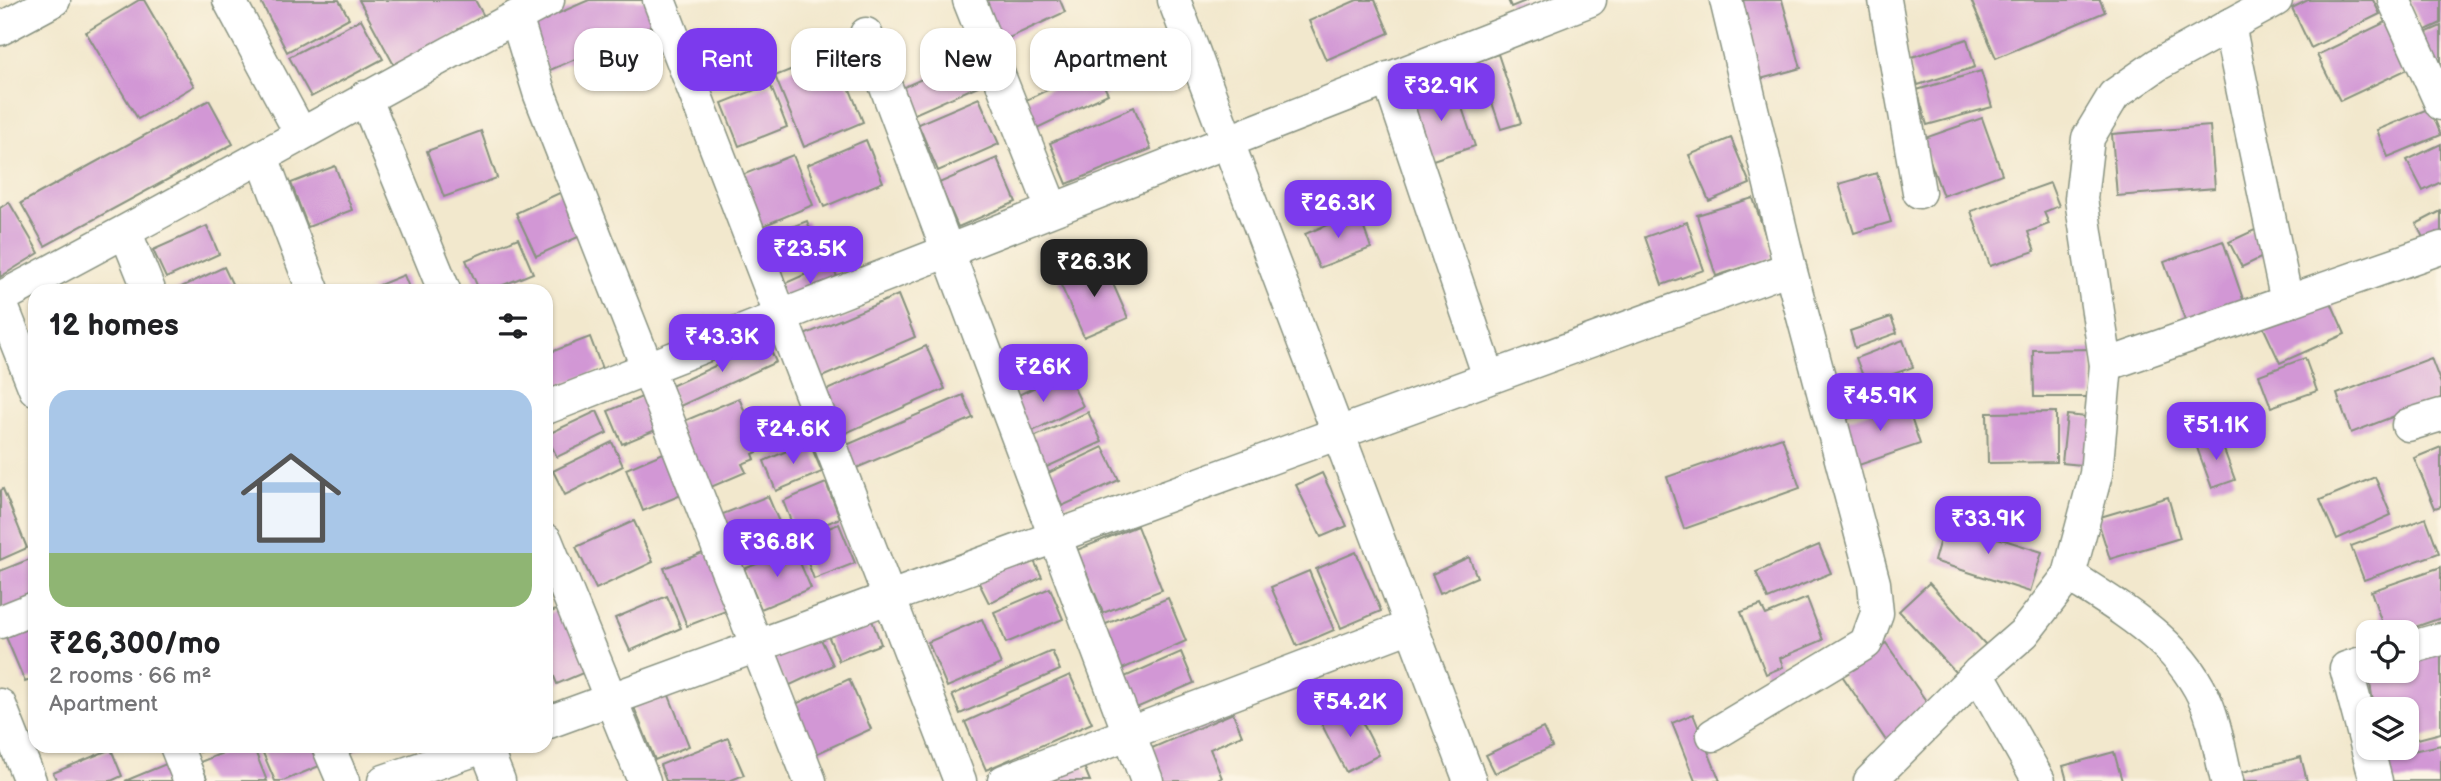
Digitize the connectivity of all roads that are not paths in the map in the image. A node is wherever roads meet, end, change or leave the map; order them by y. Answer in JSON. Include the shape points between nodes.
{"nodes":[{"id":1,"x":229,"y":0,"type":"edge"},
{"id":2,"x":548,"y":0,"type":"edge"},
{"id":3,"x":659,"y":0,"type":"edge"},
{"id":4,"x":969,"y":0,"type":"edge"},
{"id":5,"x":1174,"y":0,"type":"edge"},
{"id":6,"x":1726,"y":0,"type":"edge"},
{"id":7,"x":1885,"y":0,"type":"edge"},
{"id":8,"x":2394,"y":0,"type":"edge"},
{"id":9,"x":1583,"y":1,"type":"edge"},
{"id":10,"x":45,"y":2,"type":"edge"},
{"id":11,"x":2262,"y":3,"type":"edge"},
{"id":12,"x":516,"y":17,"type":"junction"},
{"id":13,"x":2229,"y":24,"type":"junction"},
{"id":14,"x":0,"y":29,"type":"edge"},
{"id":15,"x":1388,"y":78,"type":"junction"},
{"id":16,"x":887,"y":91,"type":"edge"},
{"id":17,"x":365,"y":97,"type":"junction"},
{"id":18,"x":2440,"y":97,"type":"edge"},
{"id":19,"x":301,"y":134,"type":"junction"},
{"id":20,"x":1227,"y":141,"type":"junction"},
{"id":21,"x":262,"y":157,"type":"junction"},
{"id":22,"x":1919,"y":191,"type":"dead end"},
{"id":23,"x":1052,"y":209,"type":"junction"},
{"id":24,"x":126,"y":233,"type":"junction"},
{"id":25,"x":2441,"y":248,"type":"edge"},
{"id":26,"x":947,"y":251,"type":"junction"},
{"id":27,"x":1790,"y":268,"type":"junction"},
{"id":28,"x":28,"y":284,"type":"edge"},
{"id":29,"x":29,"y":284,"type":"edge"},
{"id":30,"x":147,"y":284,"type":"edge"},
{"id":31,"x":311,"y":284,"type":"edge"},
{"id":32,"x":442,"y":284,"type":"edge"},
{"id":33,"x":0,"y":299,"type":"edge"},
{"id":34,"x":2287,"y":302,"type":"junction"},
{"id":35,"x":782,"y":315,"type":"junction"},
{"id":36,"x":2106,"y":365,"type":"junction"},
{"id":37,"x":648,"y":368,"type":"junction"},
{"id":38,"x":28,"y":372,"type":"edge"},
{"id":39,"x":1489,"y":377,"type":"junction"},
{"id":40,"x":553,"y":405,"type":"edge"},
{"id":41,"x":2441,"y":415,"type":"edge"},
{"id":42,"x":2408,"y":425,"type":"dead end"},
{"id":43,"x":1338,"y":433,"type":"junction"},
{"id":44,"x":1055,"y":537,"type":"junction"},
{"id":45,"x":553,"y":557,"type":"edge"},
{"id":46,"x":2070,"y":575,"type":"junction"},
{"id":47,"x":888,"y":598,"type":"junction"},
{"id":48,"x":28,"y":611,"type":"edge"},
{"id":49,"x":0,"y":622,"type":"edge"},
{"id":50,"x":1411,"y":626,"type":"junction"},
{"id":51,"x":2441,"y":639,"type":"edge"},
{"id":52,"x":2419,"y":645,"type":"edge"},
{"id":53,"x":757,"y":646,"type":"junction"},
{"id":54,"x":2356,"y":665,"type":"edge"},
{"id":55,"x":1978,"y":673,"type":"junction"},
{"id":56,"x":611,"y":700,"type":"junction"},
{"id":57,"x":0,"y":705,"type":"edge"},
{"id":58,"x":553,"y":721,"type":"edge"},
{"id":59,"x":1128,"y":734,"type":"junction"},
{"id":60,"x":1713,"y":735,"type":"dead end"},
{"id":61,"x":179,"y":753,"type":"edge"},
{"id":62,"x":331,"y":753,"type":"edge"},
{"id":63,"x":465,"y":753,"type":"edge"},
{"id":64,"x":488,"y":753,"type":"edge"},
{"id":65,"x":30,"y":781,"type":"edge"},
{"id":66,"x":190,"y":781,"type":"edge"},
{"id":67,"x":342,"y":781,"type":"edge"},
{"id":68,"x":384,"y":781,"type":"edge"},
{"id":69,"x":499,"y":781,"type":"edge"},
{"id":70,"x":644,"y":781,"type":"edge"},
{"id":71,"x":810,"y":781,"type":"edge"},
{"id":72,"x":960,"y":781,"type":"edge"},
{"id":73,"x":1004,"y":781,"type":"edge"},
{"id":74,"x":1147,"y":781,"type":"edge"},
{"id":75,"x":1470,"y":781,"type":"edge"},
{"id":76,"x":1870,"y":781,"type":"edge"},
{"id":77,"x":2039,"y":781,"type":"edge"},
{"id":78,"x":2227,"y":781,"type":"edge"},
{"id":79,"x":2376,"y":781,"type":"edge"}],
"edges":[{"from":1,"to":19,"type":"street"},
{"from":2,"to":12,"type":"street"},
{"from":3,"to":35,"type":"street"},
{"from":4,"to":23,"type":"street"},
{"from":5,"to":20,"type":"street"},
{"from":6,"to":27,"type":"street"},
{"from":7,"to":22,"type":"street"},
{"from":8,"to":18,"type":"street"},
{"from":9,"to":15,"type":"street"},
{"from":10,"to":14,"type":"street"},
{"from":11,"to":13,"type":"street"},
{"from":12,"to":17,"type":"street"},
{"from":12,"to":37,"type":"street","via":[[540,95]]},
{"from":13,"to":34,"type":"street"},
{"from":13,"to":36,"type":"street","via":[[2114,95],[2088,138],[2081,199]]},
{"from":15,"to":20,"type":"street"},
{"from":15,"to":39,"type":"street"},
{"from":16,"to":26,"type":"street"},
{"from":17,"to":19,"type":"street"},
{"from":17,"to":32,"type":"street"},
{"from":19,"to":21,"type":"street"},
{"from":20,"to":23,"type":"street"},
{"from":20,"to":43,"type":"street"},
{"from":21,"to":24,"type":"street"},
{"from":21,"to":31,"type":"street"},
{"from":23,"to":26,"type":"street"},
{"from":24,"to":29,"type":"street"},
{"from":24,"to":30,"type":"street"},
{"from":25,"to":34,"type":"street"},
{"from":26,"to":35,"type":"street"},
{"from":26,"to":44,"type":"street"},
{"from":27,"to":39,"type":"street"},
{"from":27,"to":60,"type":"street","via":[[1874,583],[1877,613],[1866,643]]},
{"from":28,"to":33,"type":"street"},
{"from":33,"to":38,"type":"street"},
{"from":34,"to":36,"type":"street"},
{"from":35,"to":37,"type":"street"},
{"from":35,"to":47,"type":"street"},
{"from":36,"to":46,"type":"street","via":[[2096,474]]},
{"from":37,"to":40,"type":"street"},
{"from":37,"to":53,"type":"street"},
{"from":39,"to":43,"type":"street"},
{"from":41,"to":42,"type":"street"},
{"from":43,"to":44,"type":"street"},
{"from":43,"to":50,"type":"street"},
{"from":44,"to":47,"type":"street"},
{"from":44,"to":59,"type":"street"},
{"from":45,"to":56,"type":"street"},
{"from":46,"to":55,"type":"street","via":[[2024,633]]},
{"from":46,"to":78,"type":"street","via":[[2151,629],[2186,666],[2208,707]]},
{"from":47,"to":53,"type":"street"},
{"from":47,"to":72,"type":"street"},
{"from":48,"to":49,"type":"street"},
{"from":50,"to":59,"type":"street"},
{"from":50,"to":75,"type":"street"},
{"from":51,"to":52,"type":"street"},
{"from":53,"to":56,"type":"street"},
{"from":53,"to":71,"type":"street"},
{"from":54,"to":79,"type":"street","via":[[2346,668]]},
{"from":55,"to":76,"type":"street"},
{"from":55,"to":77,"type":"street"},
{"from":56,"to":58,"type":"street"},
{"from":56,"to":70,"type":"street"},
{"from":57,"to":65,"type":"street"},
{"from":59,"to":73,"type":"street"},
{"from":59,"to":74,"type":"street"},
{"from":61,"to":66,"type":"street"},
{"from":62,"to":67,"type":"street"},
{"from":63,"to":68,"type":"street"},
{"from":64,"to":69,"type":"street"}]}
